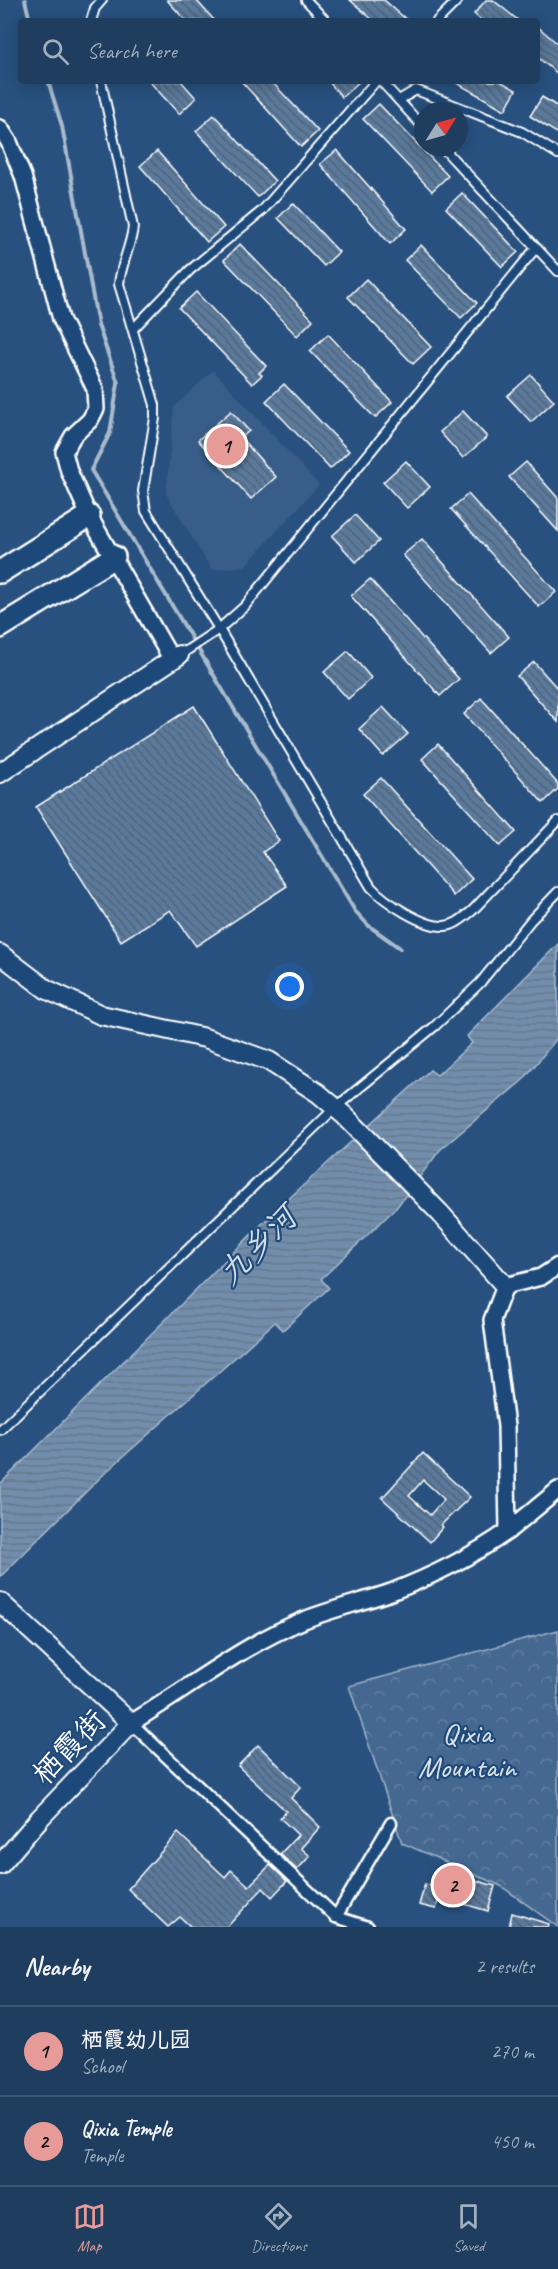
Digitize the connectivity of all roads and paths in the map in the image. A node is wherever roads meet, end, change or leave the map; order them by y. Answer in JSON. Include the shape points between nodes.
{"nodes":[{"id":1,"x":102,"y":0,"type":"edge"},
{"id":2,"x":306,"y":0,"type":"edge"},
{"id":3,"x":458,"y":0,"type":"edge"},
{"id":4,"x":92,"y":18,"type":"edge"},
{"id":5,"x":323,"y":18,"type":"edge"},
{"id":6,"x":440,"y":18,"type":"edge"},
{"id":7,"x":102,"y":84,"type":"edge"},
{"id":8,"x":373,"y":84,"type":"edge"},
{"id":9,"x":384,"y":84,"type":"edge"},
{"id":10,"x":399,"y":100,"type":"junction"},
{"id":11,"x":414,"y":117,"type":"edge"},
{"id":12,"x":0,"y":128,"type":"edge"},
{"id":13,"x":558,"y":154,"type":"edge"},
{"id":14,"x":450,"y":156,"type":"edge"},
{"id":15,"x":535,"y":249,"type":"junction"},
{"id":16,"x":558,"y":271,"type":"edge"},
{"id":17,"x":133,"y":329,"type":"junction"},
{"id":18,"x":89,"y":516,"type":"junction"},
{"id":19,"x":114,"y":557,"type":"junction"},
{"id":20,"x":0,"y":572,"type":"edge"},
{"id":21,"x":0,"y":627,"type":"edge"},
{"id":22,"x":219,"y":628,"type":"junction"},
{"id":23,"x":176,"y":658,"type":"junction"},
{"id":24,"x":0,"y":773,"type":"edge"},
{"id":25,"x":558,"y":821,"type":"edge"},
{"id":26,"x":558,"y":892,"type":"edge"},
{"id":27,"x":0,"y":954,"type":"edge"},
{"id":28,"x":340,"y":1112,"type":"junction"},
{"id":29,"x":558,"y":1266,"type":"edge"},
{"id":30,"x":505,"y":1286,"type":"junction"},
{"id":31,"x":0,"y":1430,"type":"edge"},
{"id":32,"x":558,"y":1490,"type":"edge"},
{"id":33,"x":508,"y":1531,"type":"junction"},
{"id":34,"x":0,"y":1602,"type":"edge"},
{"id":35,"x":131,"y":1723,"type":"junction"},
{"id":36,"x":391,"y":1823,"type":"dead end"},
{"id":37,"x":0,"y":1865,"type":"edge"},
{"id":38,"x":336,"y":1917,"type":"junction"},
{"id":39,"x":368,"y":1927,"type":"edge"}],
"edges":[{"from":1,"to":4,"type":"lane"},
{"from":2,"to":5,"type":"lane"},
{"from":3,"to":6,"type":"lane"},
{"from":7,"to":17,"type":"lane","via":[[133,227],[119,284]]},
{"from":8,"to":17,"type":"lane","via":[[263,210],[190,270]]},
{"from":9,"to":10,"type":"lane"},
{"from":10,"to":11,"type":"lane"},
{"from":10,"to":13,"type":"lane","via":[[416,90],[522,132]]},
{"from":12,"to":18,"type":"street","via":[[23,176],[61,319],[95,389],[96,409],[64,452]]},
{"from":14,"to":15,"type":"lane"},
{"from":15,"to":16,"type":"lane"},
{"from":15,"to":22,"type":"lane","via":[[245,606]]},
{"from":17,"to":22,"type":"lane","via":[[155,405],[143,491],[146,511]]},
{"from":18,"to":19,"type":"street"},
{"from":18,"to":20,"type":"main road"},
{"from":19,"to":21,"type":"main road"},
{"from":19,"to":23,"type":"street"},
{"from":22,"to":23,"type":"lane"},
{"from":22,"to":25,"type":"lane","via":[[371,887],[410,915],[446,927],[459,922]]},
{"from":23,"to":24,"type":"street"},
{"from":26,"to":28,"type":"lane","via":[[480,983]]},
{"from":27,"to":28,"type":"street","via":[[46,989],[101,1015],[205,1038],[269,1061]]},
{"from":28,"to":30,"type":"street","via":[[441,1214]]},
{"from":28,"to":31,"type":"lane"},
{"from":29,"to":30,"type":"street","via":[[542,1277]]},
{"from":30,"to":33,"type":"street","via":[[492,1320],[506,1426]]},
{"from":32,"to":33,"type":"street"},
{"from":33,"to":35,"type":"street","via":[[439,1573],[304,1620],[230,1657]]},
{"from":34,"to":35,"type":"street"},
{"from":35,"to":37,"type":"street","name":"栖霞街"},
{"from":35,"to":38,"type":"street"},
{"from":36,"to":38,"type":"street"},
{"from":38,"to":39,"type":"street"}]}
